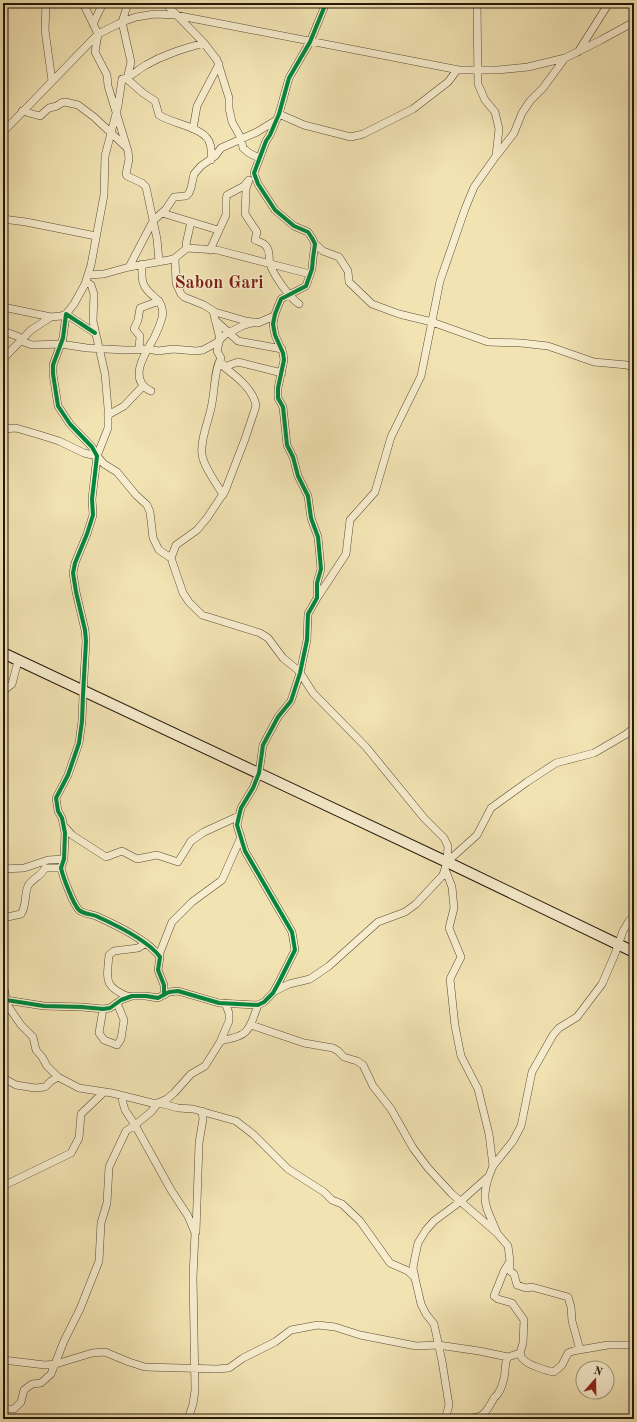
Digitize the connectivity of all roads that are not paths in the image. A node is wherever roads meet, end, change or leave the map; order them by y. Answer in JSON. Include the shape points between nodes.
{"nodes":[{"id":1,"x":46,"y":3,"type":"edge"},
{"id":2,"x":83,"y":3,"type":"edge"},
{"id":3,"x":103,"y":3,"type":"edge"},
{"id":4,"x":128,"y":3,"type":"edge"},
{"id":5,"x":165,"y":3,"type":"edge"},
{"id":6,"x":326,"y":3,"type":"edge"},
{"id":7,"x":477,"y":3,"type":"edge"},
{"id":8,"x":609,"y":3,"type":"edge"},
{"id":9,"x":177,"y":15,"type":"junction"},
{"id":10,"x":122,"y":22,"type":"junction"},
{"id":11,"x":634,"y":22,"type":"edge"},
{"id":12,"x":93,"y":24,"type":"junction"},
{"id":13,"x":98,"y":34,"type":"junction"},
{"id":14,"x":310,"y":42,"type":"junction"},
{"id":15,"x":204,"y":43,"type":"junction"},
{"id":16,"x":578,"y":52,"type":"junction"},
{"id":17,"x":565,"y":58,"type":"junction"},
{"id":18,"x":219,"y":64,"type":"junction"},
{"id":19,"x":51,"y":69,"type":"dead end"},
{"id":20,"x":456,"y":70,"type":"junction"},
{"id":21,"x":477,"y":70,"type":"junction"},
{"id":22,"x":127,"y":79,"type":"junction"},
{"id":23,"x":52,"y":81,"type":"junction"},
{"id":24,"x":22,"y":111,"type":"junction"},
{"id":25,"x":116,"y":114,"type":"junction"},
{"id":26,"x":279,"y":114,"type":"junction"},
{"id":27,"x":275,"y":121,"type":"junction"},
{"id":28,"x":193,"y":129,"type":"junction"},
{"id":29,"x":3,"y":132,"type":"edge"},
{"id":30,"x":111,"y":133,"type":"junction"},
{"id":31,"x":241,"y":138,"type":"junction"},
{"id":32,"x":128,"y":152,"type":"junction"},
{"id":33,"x":496,"y":156,"type":"junction"},
{"id":34,"x":259,"y":158,"type":"junction"},
{"id":35,"x":210,"y":160,"type":"junction"},
{"id":36,"x":254,"y":173,"type":"junction"},
{"id":37,"x":249,"y":180,"type":"junction"},
{"id":38,"x":162,"y":213,"type":"junction"},
{"id":39,"x":3,"y":219,"type":"edge"},
{"id":40,"x":153,"y":221,"type":"junction"},
{"id":41,"x":191,"y":222,"type":"junction"},
{"id":42,"x":218,"y":230,"type":"junction"},
{"id":43,"x":96,"y":236,"type":"junction"},
{"id":44,"x":315,"y":244,"type":"junction"},
{"id":45,"x":187,"y":248,"type":"junction"},
{"id":46,"x":210,"y":250,"type":"junction"},
{"id":47,"x":175,"y":258,"type":"junction"},
{"id":48,"x":159,"y":261,"type":"junction"},
{"id":49,"x":142,"y":264,"type":"junction"},
{"id":50,"x":270,"y":264,"type":"junction"},
{"id":51,"x":129,"y":267,"type":"junction"},
{"id":52,"x":310,"y":274,"type":"junction"},
{"id":53,"x":87,"y":278,"type":"junction"},
{"id":54,"x":290,"y":295,"type":"junction"},
{"id":55,"x":159,"y":301,"type":"junction"},
{"id":56,"x":299,"y":304,"type":"dead end"},
{"id":57,"x":3,"y":307,"type":"edge"},
{"id":58,"x":213,"y":311,"type":"junction"},
{"id":59,"x":66,"y":314,"type":"junction"},
{"id":60,"x":274,"y":316,"type":"junction"},
{"id":61,"x":51,"y":317,"type":"junction"},
{"id":62,"x":215,"y":320,"type":"junction"},
{"id":63,"x":256,"y":322,"type":"junction"},
{"id":64,"x":432,"y":322,"type":"junction"},
{"id":65,"x":3,"y":328,"type":"edge"},
{"id":66,"x":229,"y":332,"type":"junction"},
{"id":67,"x":95,"y":333,"type":"junction"},
{"id":68,"x":220,"y":339,"type":"junction"},
{"id":69,"x":20,"y":342,"type":"junction"},
{"id":70,"x":61,"y":344,"type":"junction"},
{"id":71,"x":99,"y":349,"type":"junction"},
{"id":72,"x":139,"y":349,"type":"junction"},
{"id":73,"x":147,"y":349,"type":"junction"},
{"id":74,"x":282,"y":349,"type":"junction"},
{"id":75,"x":221,"y":358,"type":"junction"},
{"id":76,"x":3,"y":359,"type":"edge"},
{"id":77,"x":224,"y":367,"type":"junction"},
{"id":78,"x":634,"y":368,"type":"edge"},
{"id":79,"x":282,"y":372,"type":"junction"},
{"id":80,"x":143,"y":386,"type":"junction"},
{"id":81,"x":151,"y":391,"type":"dead end"},
{"id":82,"x":108,"y":415,"type":"junction"},
{"id":83,"x":3,"y":429,"type":"edge"},
{"id":84,"x":97,"y":456,"type":"junction"},
{"id":85,"x":223,"y":495,"type":"junction"},
{"id":86,"x":171,"y":558,"type":"junction"},
{"id":87,"x":316,"y":601,"type":"junction"},
{"id":88,"x":3,"y":653,"type":"edge"},
{"id":89,"x":18,"y":661,"type":"junction"},
{"id":90,"x":300,"y":672,"type":"junction"},
{"id":91,"x":3,"y":691,"type":"edge"},
{"id":92,"x":83,"y":691,"type":"junction"},
{"id":93,"x":634,"y":728,"type":"edge"},
{"id":94,"x":259,"y":773,"type":"junction"},
{"id":95,"x":239,"y":816,"type":"junction"},
{"id":96,"x":63,"y":825,"type":"junction"},
{"id":97,"x":241,"y":837,"type":"junction"},
{"id":98,"x":64,"y":859,"type":"junction"},
{"id":99,"x":446,"y":865,"type":"junction"},
{"id":100,"x":61,"y":868,"type":"junction"},
{"id":101,"x":3,"y":869,"type":"edge"},
{"id":102,"x":634,"y":916,"type":"edge"},
{"id":103,"x":3,"y":918,"type":"edge"},
{"id":104,"x":146,"y":943,"type":"junction"},
{"id":105,"x":618,"y":944,"type":"junction"},
{"id":106,"x":634,"y":952,"type":"edge"},
{"id":107,"x":159,"y":955,"type":"junction"},
{"id":108,"x":3,"y":982,"type":"edge"},
{"id":109,"x":273,"y":992,"type":"junction"},
{"id":110,"x":164,"y":995,"type":"junction"},
{"id":111,"x":129,"y":997,"type":"junction"},
{"id":112,"x":4,"y":1002,"type":"edge"},
{"id":113,"x":117,"y":1003,"type":"junction"},
{"id":114,"x":225,"y":1003,"type":"junction"},
{"id":115,"x":258,"y":1005,"type":"junction"},
{"id":116,"x":103,"y":1009,"type":"junction"},
{"id":117,"x":251,"y":1025,"type":"junction"},
{"id":118,"x":220,"y":1042,"type":"junction"},
{"id":119,"x":58,"y":1077,"type":"junction"},
{"id":120,"x":3,"y":1078,"type":"edge"},
{"id":121,"x":104,"y":1092,"type":"junction"},
{"id":122,"x":121,"y":1096,"type":"junction"},
{"id":123,"x":158,"y":1103,"type":"junction"},
{"id":124,"x":202,"y":1111,"type":"junction"},
{"id":125,"x":135,"y":1125,"type":"junction"},
{"id":126,"x":493,"y":1166,"type":"junction"},
{"id":127,"x":489,"y":1176,"type":"junction"},
{"id":128,"x":3,"y":1186,"type":"edge"},
{"id":129,"x":461,"y":1201,"type":"junction"},
{"id":130,"x":196,"y":1233,"type":"junction"},
{"id":131,"x":497,"y":1233,"type":"junction"},
{"id":132,"x":510,"y":1261,"type":"junction"},
{"id":133,"x":416,"y":1278,"type":"junction"},
{"id":134,"x":438,"y":1345,"type":"junction"},
{"id":135,"x":634,"y":1345,"type":"edge"},
{"id":136,"x":580,"y":1350,"type":"junction"},
{"id":137,"x":520,"y":1353,"type":"junction"},
{"id":138,"x":508,"y":1357,"type":"junction"},
{"id":139,"x":3,"y":1360,"type":"edge"},
{"id":140,"x":56,"y":1364,"type":"junction"},
{"id":141,"x":194,"y":1368,"type":"junction"},
{"id":142,"x":490,"y":1408,"type":"junction"},
{"id":143,"x":3,"y":1409,"type":"edge"},
{"id":144,"x":188,"y":1419,"type":"edge"},
{"id":145,"x":448,"y":1419,"type":"edge"},
{"id":146,"x":467,"y":1419,"type":"edge"},
{"id":147,"x":490,"y":1419,"type":"edge"}],
"edges":[{"from":1,"to":23,"type":"street","via":[[45,30]]},
{"from":2,"to":12,"type":"street"},
{"from":3,"to":12,"type":"street"},
{"from":4,"to":10,"type":"street"},
{"from":5,"to":9,"type":"street"},
{"from":6,"to":14,"type":"street"},
{"from":7,"to":21,"type":"street"},
{"from":8,"to":16,"type":"street"},
{"from":9,"to":10,"type":"street","via":[[155,14]]},
{"from":9,"to":14,"type":"street"},
{"from":9,"to":15,"type":"street"},
{"from":10,"to":13,"type":"street"},
{"from":10,"to":22,"type":"street","via":[[131,62]]},
{"from":11,"to":16,"type":"street"},
{"from":12,"to":13,"type":"street"},
{"from":13,"to":23,"type":"street"},
{"from":13,"to":25,"type":"street","via":[[95,52],[107,75]]},
{"from":14,"to":20,"type":"street"},
{"from":14,"to":26,"type":"street","via":[[289,78]]},
{"from":15,"to":18,"type":"street"},
{"from":15,"to":22,"type":"street","via":[[171,52],[144,65]]},
{"from":16,"to":17,"type":"street"},
{"from":17,"to":21,"type":"street","via":[[528,67]]},
{"from":17,"to":33,"type":"street","via":[[530,101],[514,133]]},
{"from":18,"to":28,"type":"street","via":[[197,106]]},
{"from":18,"to":31,"type":"street","via":[[229,98],[232,122]]},
{"from":19,"to":23,"type":"street"},
{"from":20,"to":21,"type":"street"},
{"from":20,"to":26,"type":"street","via":[[448,82],[414,110],[351,137],[304,125]]},
{"from":21,"to":33,"type":"street","via":[[478,84],[485,100],[495,112],[499,129]]},
{"from":22,"to":25,"type":"street","via":[[122,79]]},
{"from":22,"to":28,"type":"street","via":[[155,101],[159,115]]},
{"from":23,"to":24,"type":"street"},
{"from":24,"to":29,"type":"street"},
{"from":24,"to":30,"type":"street","via":[[40,116],[49,108],[70,103],[83,108]]},
{"from":25,"to":30,"type":"street"},
{"from":25,"to":32,"type":"street"},
{"from":26,"to":27,"type":"street"},
{"from":27,"to":31,"type":"street"},
{"from":27,"to":34,"type":"street"},
{"from":28,"to":35,"type":"street","via":[[207,137],[210,144]]},
{"from":30,"to":32,"type":"street"},
{"from":30,"to":43,"type":"street","via":[[104,156],[104,195]]},
{"from":31,"to":34,"type":"street","via":[[243,148]]},
{"from":31,"to":35,"type":"street","via":[[221,148]]},
{"from":32,"to":40,"type":"street","via":[[126,174],[146,187]]},
{"from":33,"to":64,"type":"street","via":[[474,187],[465,209],[440,281]]},
{"from":34,"to":36,"type":"street"},
{"from":35,"to":38,"type":"street","via":[[194,174],[189,193],[186,196],[174,197]]},
{"from":36,"to":37,"type":"street"},
{"from":36,"to":44,"type":"street","via":[[275,210],[294,226],[308,232]]},
{"from":37,"to":42,"type":"street","via":[[227,196],[226,215]]},
{"from":37,"to":50,"type":"street","via":[[245,214],[257,232],[255,240],[267,247]]},
{"from":38,"to":40,"type":"street"},
{"from":38,"to":41,"type":"street"},
{"from":39,"to":43,"type":"street"},
{"from":40,"to":48,"type":"street"},
{"from":40,"to":51,"type":"street"},
{"from":41,"to":42,"type":"street"},
{"from":41,"to":45,"type":"street"},
{"from":42,"to":46,"type":"street"},
{"from":43,"to":53,"type":"street"},
{"from":44,"to":52,"type":"street"},
{"from":44,"to":64,"type":"street","via":[[323,251],[339,257],[348,271],[349,282],[372,304]]},
{"from":45,"to":46,"type":"street"},
{"from":45,"to":47,"type":"street"},
{"from":46,"to":50,"type":"street"},
{"from":47,"to":48,"type":"street"},
{"from":47,"to":58,"type":"street","via":[[176,283],[181,294]]},
{"from":48,"to":49,"type":"street"},
{"from":49,"to":51,"type":"street"},
{"from":49,"to":55,"type":"street","via":[[144,286]]},
{"from":50,"to":52,"type":"street"},
{"from":50,"to":54,"type":"street"},
{"from":51,"to":53,"type":"street"},
{"from":52,"to":54,"type":"street","via":[[304,288]]},
{"from":53,"to":59,"type":"street"},
{"from":53,"to":67,"type":"street","via":[[94,294],[92,314]]},
{"from":54,"to":56,"type":"street"},
{"from":54,"to":60,"type":"street","via":[[281,299]]},
{"from":55,"to":72,"type":"street","via":[[140,308],[134,328],[140,336]]},
{"from":55,"to":73,"type":"street","via":[[162,318],[156,335]]},
{"from":57,"to":61,"type":"street"},
{"from":58,"to":62,"type":"street"},
{"from":58,"to":63,"type":"street"},
{"from":59,"to":61,"type":"street"},
{"from":59,"to":67,"type":"street"},
{"from":59,"to":70,"type":"street"},
{"from":60,"to":63,"type":"street"},
{"from":60,"to":74,"type":"street","via":[[273,329]]},
{"from":61,"to":69,"type":"street","via":[[31,330]]},
{"from":62,"to":66,"type":"street"},
{"from":62,"to":68,"type":"street"},
{"from":63,"to":66,"type":"street"},
{"from":64,"to":78,"type":"street","via":[[488,342],[548,346],[594,362],[628,365]]},
{"from":64,"to":87,"type":"street","via":[[421,376],[391,438],[375,492],[350,520],[346,554]]},
{"from":65,"to":69,"type":"street","via":[[18,337]]},
{"from":66,"to":68,"type":"street"},
{"from":66,"to":74,"type":"street","via":[[238,341]]},
{"from":67,"to":71,"type":"street"},
{"from":68,"to":73,"type":"street","via":[[203,350],[196,351]]},
{"from":68,"to":75,"type":"street","via":[[217,351]]},
{"from":69,"to":70,"type":"street","via":[[36,345]]},
{"from":69,"to":76,"type":"street"},
{"from":70,"to":71,"type":"street"},
{"from":70,"to":84,"type":"street","via":[[53,365],[58,406],[70,424],[92,446]]},
{"from":71,"to":72,"type":"street"},
{"from":71,"to":82,"type":"street","via":[[105,374]]},
{"from":72,"to":73,"type":"street"},
{"from":73,"to":80,"type":"street","via":[[138,372]]},
{"from":74,"to":79,"type":"street"},
{"from":75,"to":77,"type":"street"},
{"from":75,"to":85,"type":"street","via":[[204,433],[202,454]]},
{"from":77,"to":79,"type":"street","via":[[238,362]]},
{"from":77,"to":85,"type":"street","via":[[238,378],[256,404],[240,454]]},
{"from":79,"to":87,"type":"street","via":[[277,394],[283,407],[288,445],[298,476],[306,490],[311,518],[318,537],[321,569]]},
{"from":80,"to":81,"type":"street"},
{"from":80,"to":82,"type":"street","via":[[124,406]]},
{"from":82,"to":84,"type":"street","via":[[108,428]]},
{"from":83,"to":84,"type":"street","via":[[16,428]]},
{"from":84,"to":86,"type":"street","via":[[117,472],[147,505],[153,538],[162,552]]},
{"from":84,"to":92,"type":"street","via":[[92,499],[93,515],[73,573],[86,641]]},
{"from":85,"to":86,"type":"street","via":[[197,530],[177,544]]},
{"from":86,"to":90,"type":"street","via":[[183,593],[197,610],[206,616],[265,635],[283,658]]},
{"from":87,"to":90,"type":"street","via":[[308,614],[307,640]]},
{"from":88,"to":89,"type":"main road"},
{"from":89,"to":91,"type":"street","via":[[12,684]]},
{"from":89,"to":92,"type":"main road"},
{"from":90,"to":94,"type":"street","via":[[291,701],[278,718],[264,745]]},
{"from":90,"to":99,"type":"street","via":[[313,693],[366,747],[424,818],[444,838],[448,846]]},
{"from":92,"to":94,"type":"main road"},
{"from":92,"to":96,"type":"street","via":[[79,743],[68,775],[56,798]]},
{"from":93,"to":99,"type":"street","via":[[594,753],[556,763],[521,786],[491,808],[477,835]]},
{"from":94,"to":95,"type":"street"},
{"from":94,"to":99,"type":"main road"},
{"from":95,"to":96,"type":"street","via":[[191,841],[178,862],[157,855],[137,859],[122,851],[106,857],[72,835]]},
{"from":95,"to":97,"type":"street","via":[[237,825]]},
{"from":96,"to":98,"type":"street"},
{"from":97,"to":107,"type":"street","via":[[222,880],[192,902],[172,922]]},
{"from":97,"to":109,"type":"street","via":[[245,851],[292,932],[294,950]]},
{"from":98,"to":100,"type":"street"},
{"from":98,"to":101,"type":"street","via":[[48,860],[24,868]]},
{"from":99,"to":105,"type":"main road"},
{"from":99,"to":109,"type":"street","via":[[438,881],[410,908],[378,922],[329,966],[310,979],[289,984]]},
{"from":99,"to":126,"type":"street","via":[[454,908],[450,928],[461,957],[450,979],[455,1026],[461,1056],[478,1089],[489,1134]]},
{"from":100,"to":103,"type":"street","via":[[45,868],[41,875],[30,883],[21,914]]},
{"from":100,"to":104,"type":"street","via":[[78,909]]},
{"from":102,"to":105,"type":"street","via":[[623,931]]},
{"from":104,"to":107,"type":"street"},
{"from":104,"to":111,"type":"street","via":[[138,948],[114,951],[109,955],[108,982],[115,990]]},
{"from":105,"to":106,"type":"main road"},
{"from":105,"to":126,"type":"street","via":[[602,984],[577,1017],[559,1028],[543,1052],[532,1072],[521,1126],[513,1141]]},
{"from":107,"to":110,"type":"street","via":[[158,970],[164,985]]},
{"from":108,"to":112,"type":"street"},
{"from":109,"to":115,"type":"street"},
{"from":110,"to":111,"type":"street","via":[[158,998],[140,995]]},
{"from":110,"to":114,"type":"street","via":[[178,991]]},
{"from":111,"to":113,"type":"street"},
{"from":112,"to":116,"type":"street"},
{"from":112,"to":119,"type":"street","via":[[33,1037],[36,1050]]},
{"from":113,"to":116,"type":"street"},
{"from":113,"to":116,"type":"street","via":[[124,1020],[121,1039],[117,1046],[104,1040],[99,1034]]},
{"from":114,"to":115,"type":"street"},
{"from":114,"to":118,"type":"street","via":[[229,1021]]},
{"from":115,"to":117,"type":"street"},
{"from":117,"to":118,"type":"street","via":[[242,1036]]},
{"from":117,"to":129,"type":"street","via":[[304,1042],[333,1048],[344,1057],[360,1062],[421,1160]]},
{"from":118,"to":123,"type":"street","via":[[204,1066],[191,1074],[167,1099]]},
{"from":119,"to":120,"type":"street","via":[[45,1087],[35,1088],[16,1085]]},
{"from":119,"to":121,"type":"street","via":[[79,1088]]},
{"from":121,"to":122,"type":"street"},
{"from":121,"to":128,"type":"street","via":[[81,1114],[79,1138],[71,1153]]},
{"from":122,"to":123,"type":"street"},
{"from":122,"to":125,"type":"street","via":[[125,1110]]},
{"from":123,"to":124,"type":"street"},
{"from":123,"to":125,"type":"street"},
{"from":124,"to":130,"type":"street"},
{"from":124,"to":133,"type":"street","via":[[242,1125],[288,1169],[332,1200],[342,1204],[360,1221],[390,1263],[408,1271]]},
{"from":125,"to":130,"type":"street"},
{"from":125,"to":140,"type":"street","via":[[126,1131],[109,1166],[108,1202],[101,1223],[99,1261]]},
{"from":126,"to":127,"type":"street"},
{"from":127,"to":129,"type":"street"},
{"from":127,"to":131,"type":"street","via":[[485,1196],[486,1207]]},
{"from":129,"to":131,"type":"street"},
{"from":129,"to":133,"type":"street","via":[[434,1221],[418,1243],[413,1269]]},
{"from":130,"to":141,"type":"street"},
{"from":131,"to":132,"type":"street","via":[[508,1246]]},
{"from":132,"to":136,"type":"street","via":[[510,1271],[514,1274],[517,1285],[526,1288],[532,1286],[568,1297]]},
{"from":132,"to":137,"type":"street","via":[[494,1296],[512,1303],[524,1320]]},
{"from":133,"to":134,"type":"street","via":[[421,1304],[434,1324]]},
{"from":134,"to":138,"type":"street"},
{"from":134,"to":141,"type":"street","via":[[416,1346],[318,1325],[291,1330],[229,1368]]},
{"from":134,"to":145,"type":"street","via":[[449,1405],[446,1416]]},
{"from":135,"to":136,"type":"street","via":[[608,1345]]},
{"from":136,"to":137,"type":"street","via":[[568,1353],[562,1365],[554,1372],[547,1372],[522,1360]]},
{"from":137,"to":138,"type":"street"},
{"from":138,"to":142,"type":"street","via":[[505,1361],[504,1379]]},
{"from":139,"to":140,"type":"street"},
{"from":140,"to":141,"type":"street","via":[[92,1353],[105,1352],[145,1367]]},
{"from":140,"to":143,"type":"street","via":[[46,1380],[32,1384],[24,1390],[21,1402],[14,1409]]},
{"from":141,"to":144,"type":"street","via":[[193,1404]]},
{"from":142,"to":146,"type":"street","via":[[480,1417]]},
{"from":142,"to":147,"type":"street"}]}
